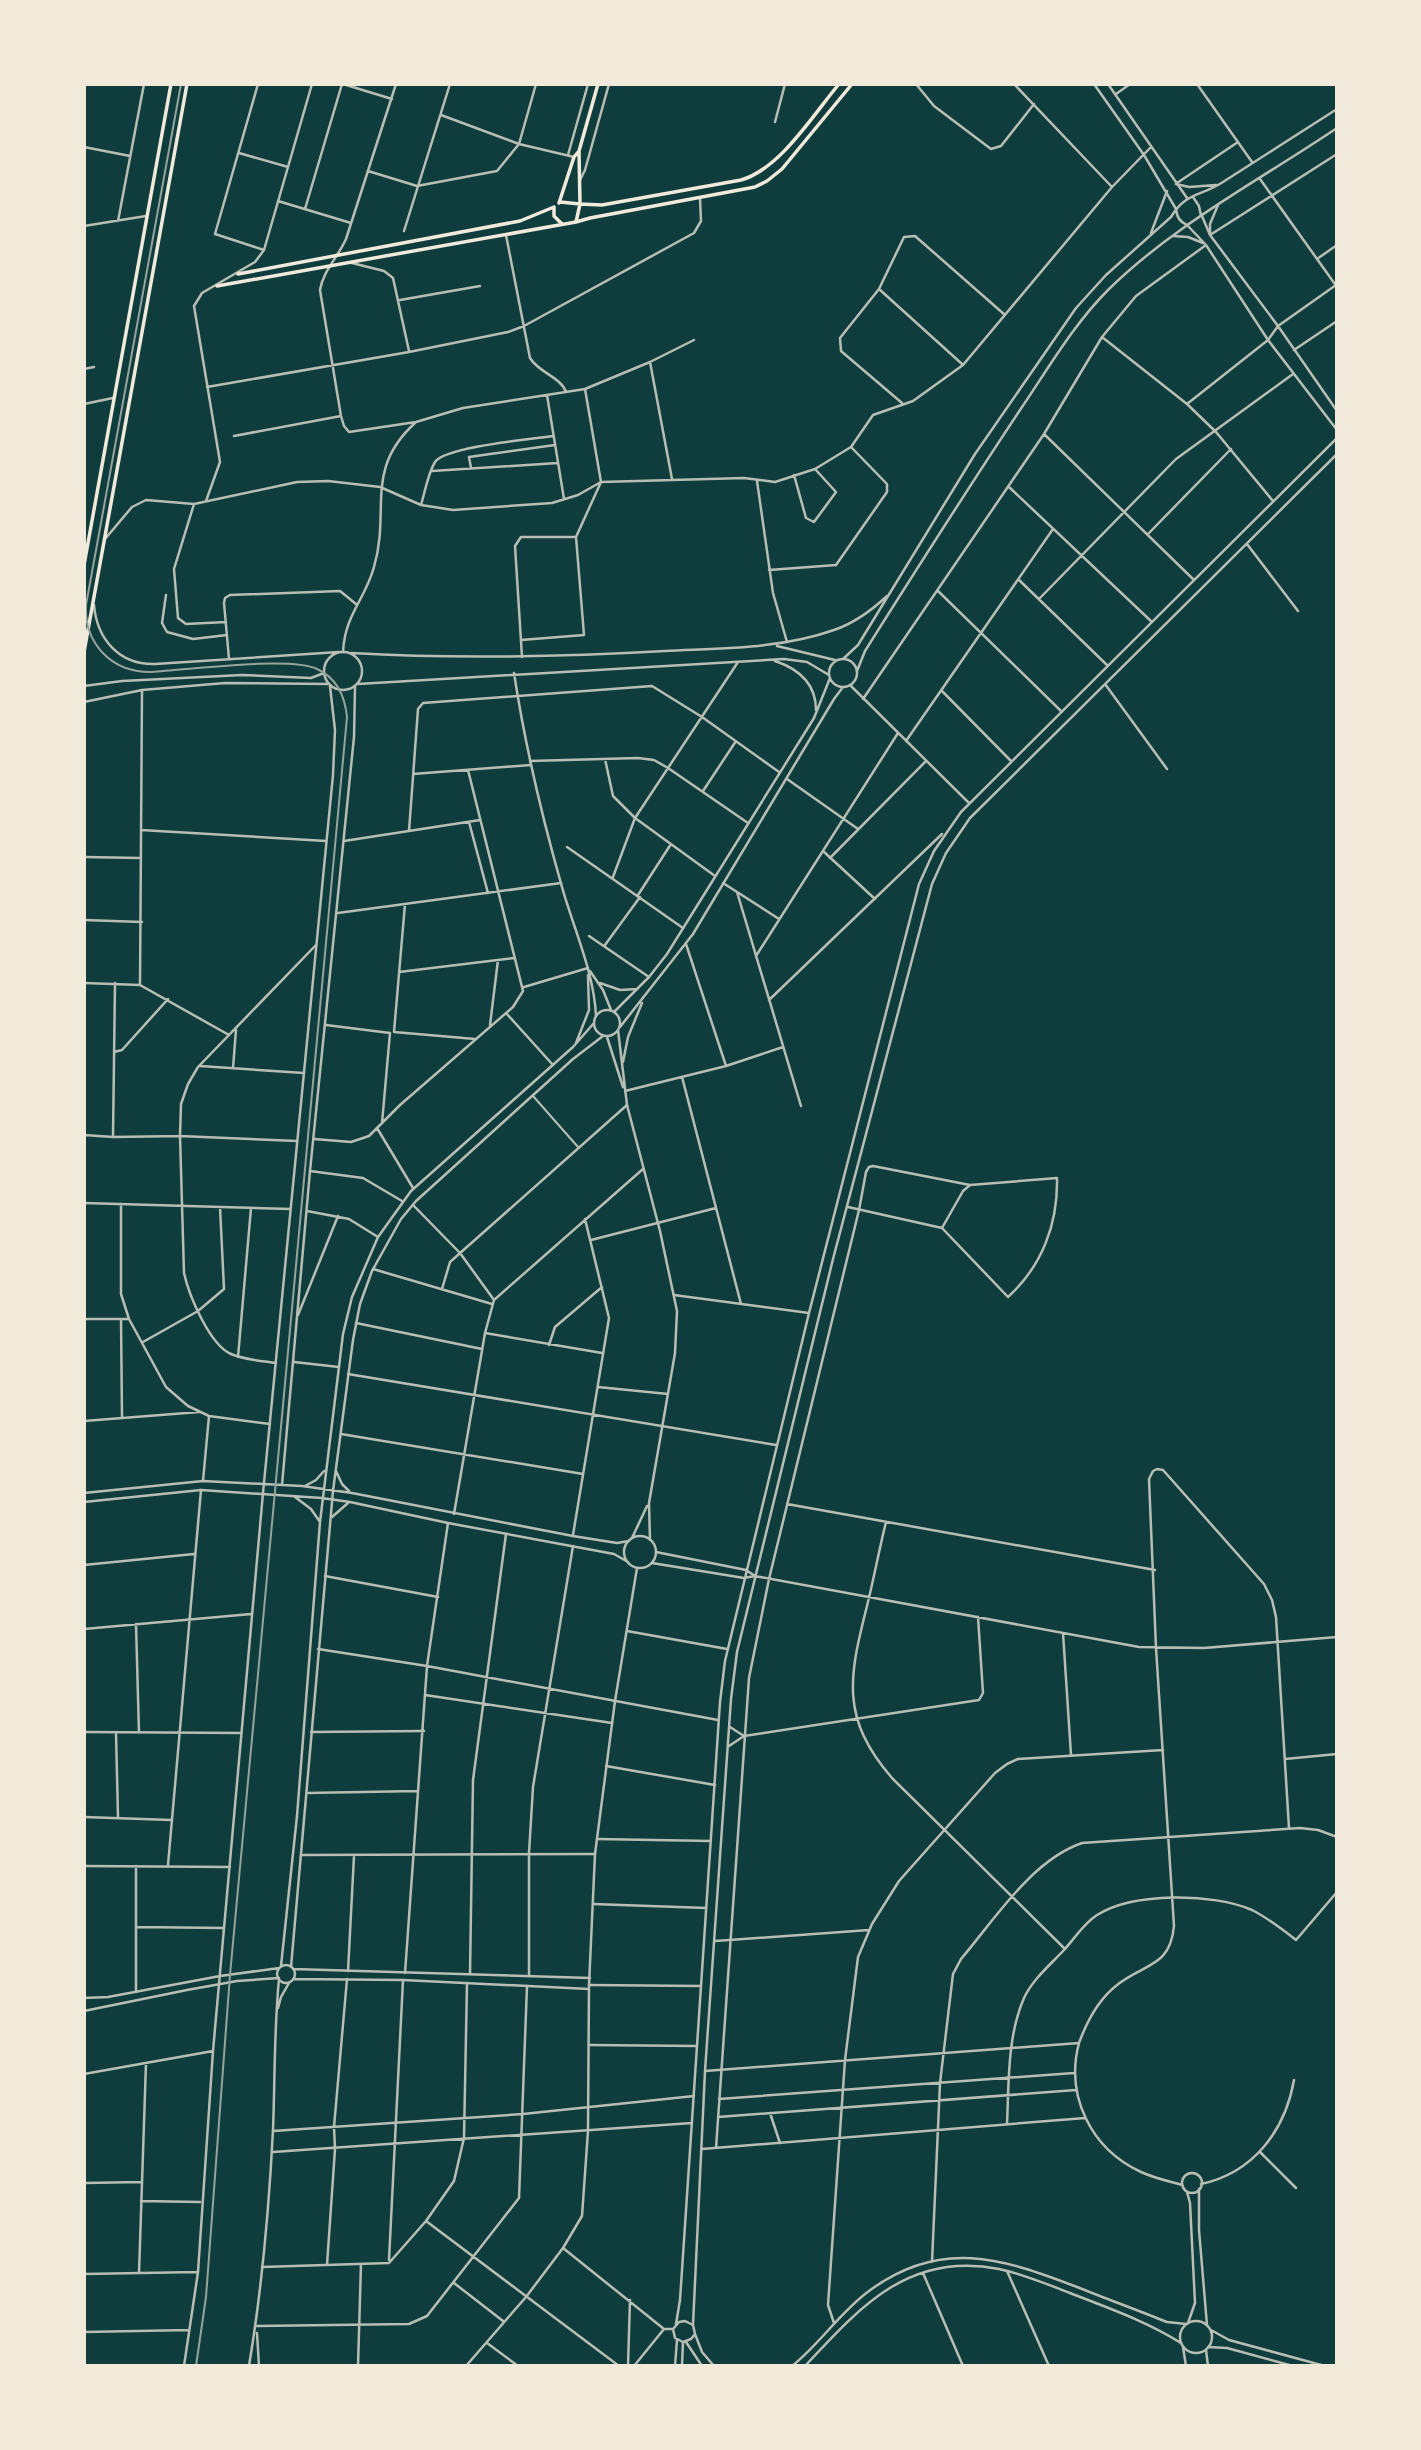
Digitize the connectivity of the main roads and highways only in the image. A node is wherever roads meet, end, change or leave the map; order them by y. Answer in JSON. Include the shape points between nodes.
{"nodes":[{"id":1,"x":171,"y":84,"type":"edge"},
{"id":2,"x":187,"y":84,"type":"edge"},
{"id":3,"x":598,"y":84,"type":"edge"},
{"id":4,"x":839,"y":84,"type":"edge"},
{"id":5,"x":852,"y":84,"type":"edge"},
{"id":6,"x":579,"y":151,"type":"junction"},
{"id":7,"x":559,"y":203,"type":"junction"},
{"id":8,"x":580,"y":204,"type":"junction"},
{"id":9,"x":554,"y":206,"type":"junction"},
{"id":10,"x":576,"y":222,"type":"junction"},
{"id":11,"x":562,"y":224,"type":"junction"},
{"id":12,"x":237,"y":274,"type":"road end"},
{"id":13,"x":217,"y":286,"type":"road end"},
{"id":14,"x":84,"y":565,"type":"edge"},
{"id":15,"x":84,"y":652,"type":"edge"}],
"edges":[{"from":1,"to":14,"type":"main road"},
{"from":2,"to":15,"type":"main road"},
{"from":3,"to":6,"type":"main road"},
{"from":4,"to":8,"type":"main road","via":[[775,162],[755,175],[601,205]]},
{"from":5,"to":10,"type":"main road","via":[[775,176],[762,184]]},
{"from":6,"to":7,"type":"main road"},
{"from":6,"to":8,"type":"main road"},
{"from":7,"to":8,"type":"main road"},
{"from":7,"to":9,"type":"main road"},
{"from":8,"to":10,"type":"main road"},
{"from":9,"to":11,"type":"main road","via":[[554,216]]},
{"from":9,"to":12,"type":"main road","via":[[520,220]]},
{"from":10,"to":11,"type":"main road"},
{"from":11,"to":13,"type":"main road"}]}
